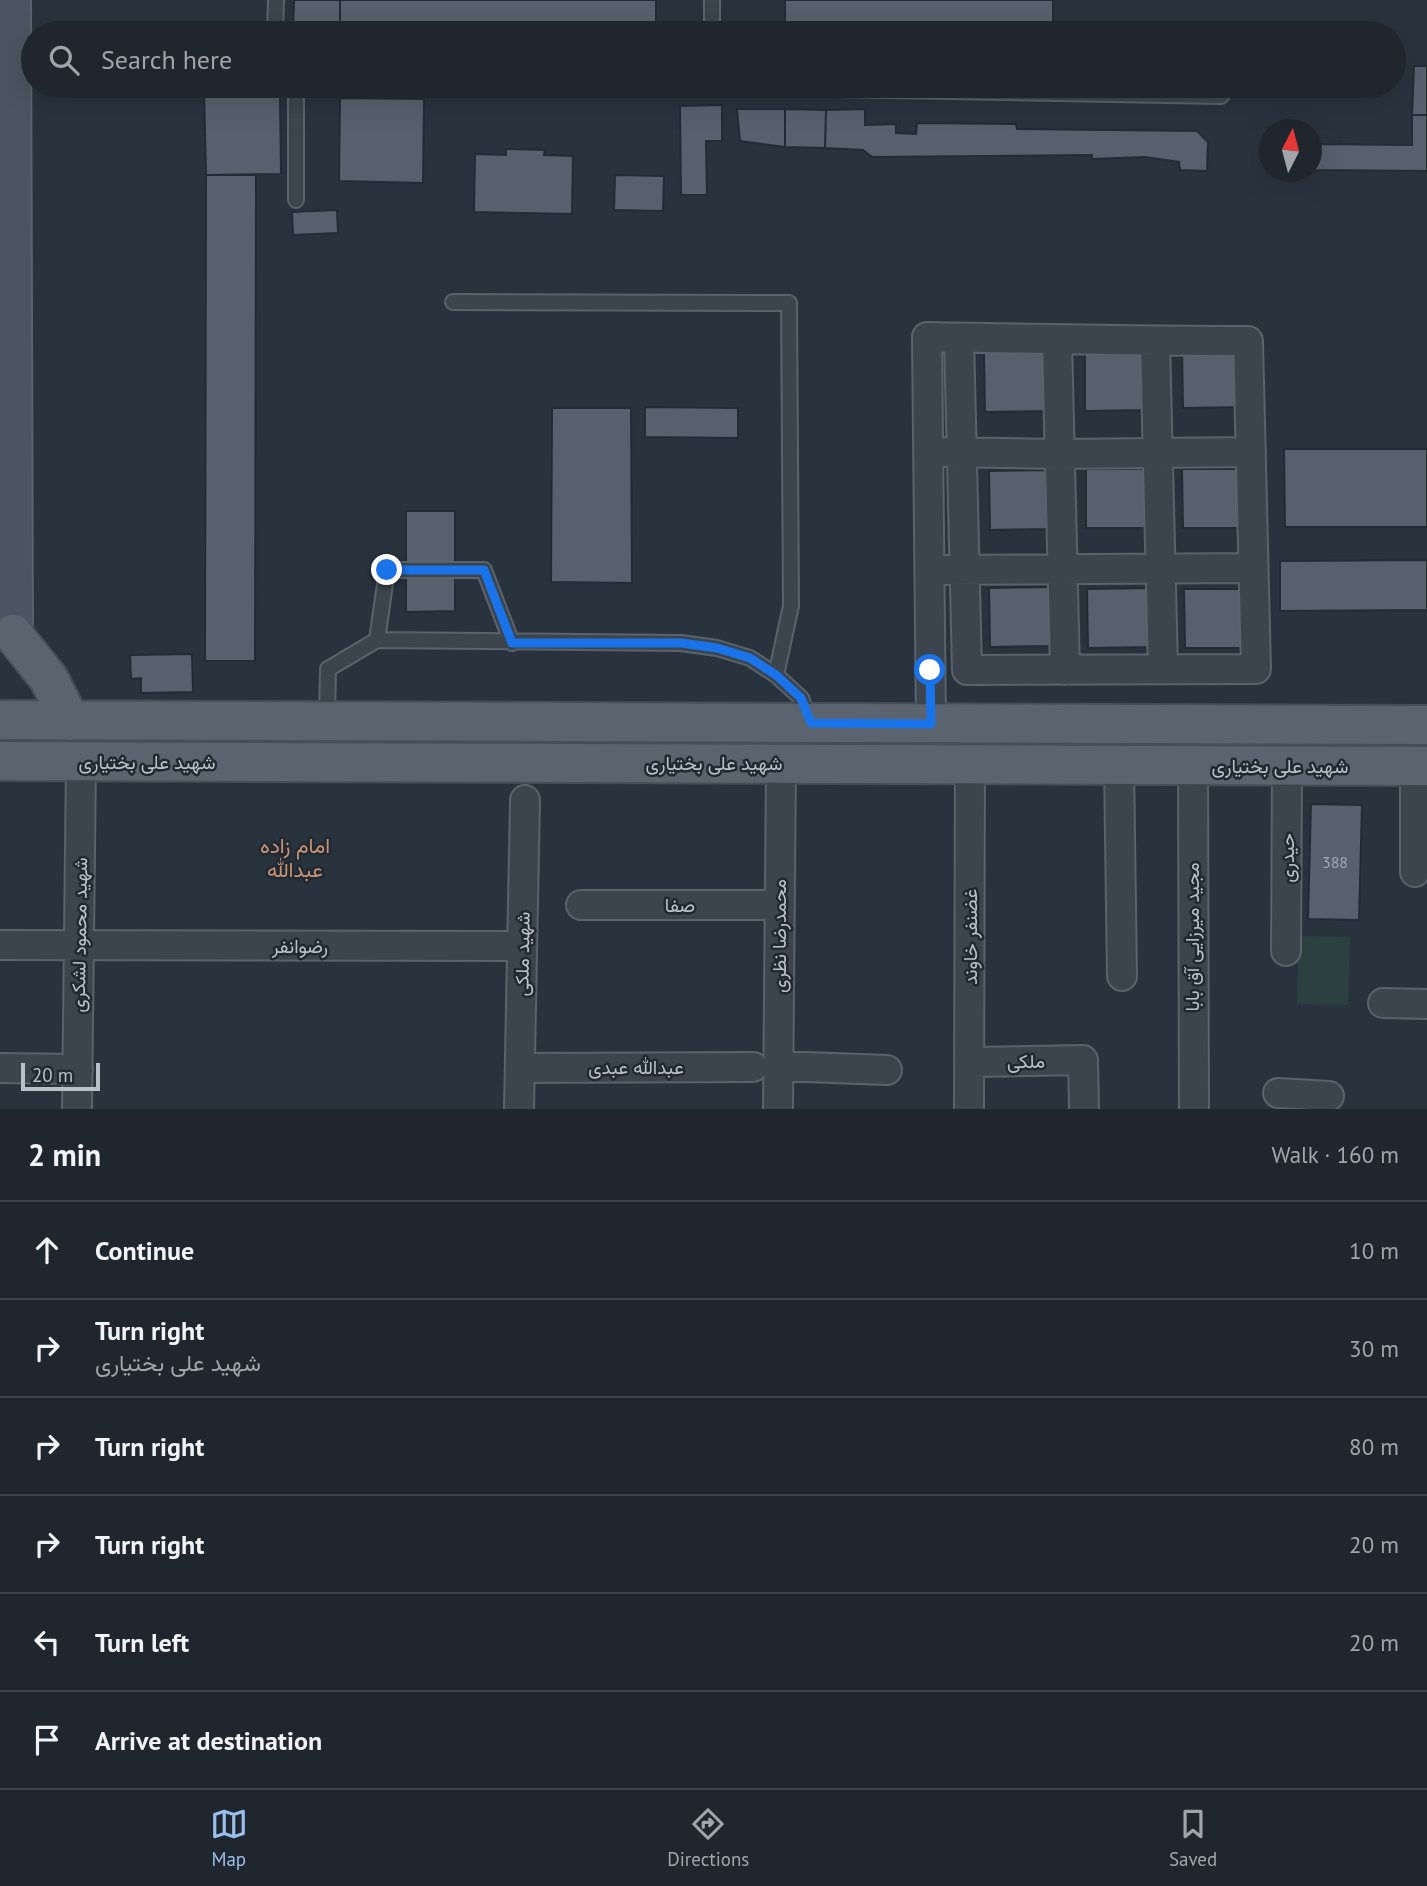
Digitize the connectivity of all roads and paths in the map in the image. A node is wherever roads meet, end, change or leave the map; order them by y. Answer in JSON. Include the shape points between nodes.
{"nodes":[{"id":1,"x":11,"y":0,"type":"edge"},
{"id":2,"x":276,"y":0,"type":"edge"},
{"id":3,"x":712,"y":0,"type":"edge"},
{"id":4,"x":275,"y":21,"type":"edge"},
{"id":5,"x":712,"y":21,"type":"edge"},
{"id":6,"x":296,"y":98,"type":"edge"},
{"id":7,"x":296,"y":200,"type":"dead end"},
{"id":8,"x":453,"y":302,"type":"dead end"},
{"id":9,"x":960,"y":338,"type":"junction"},
{"id":10,"x":1057,"y":340,"type":"junction"},
{"id":11,"x":1155,"y":341,"type":"junction"},
{"id":12,"x":928,"y":452,"type":"junction"},
{"id":13,"x":1251,"y":452,"type":"junction"},
{"id":14,"x":962,"y":453,"type":"junction"},
{"id":15,"x":1157,"y":453,"type":"junction"},
{"id":16,"x":1059,"y":454,"type":"junction"},
{"id":17,"x":1253,"y":568,"type":"junction"},
{"id":18,"x":1161,"y":569,"type":"junction"},
{"id":19,"x":929,"y":570,"type":"junction"},
{"id":20,"x":964,"y":570,"type":"junction"},
{"id":21,"x":1062,"y":570,"type":"junction"},
{"id":22,"x":377,"y":640,"type":"junction"},
{"id":23,"x":512,"y":643,"type":"junction"},
{"id":24,"x":1163,"y":669,"type":"junction"},
{"id":25,"x":1065,"y":670,"type":"junction"},
{"id":26,"x":776,"y":675,"type":"junction"},
{"id":27,"x":0,"y":720,"type":"edge"},
{"id":28,"x":70,"y":721,"type":"junction"},
{"id":29,"x":327,"y":722,"type":"junction"},
{"id":30,"x":811,"y":723,"type":"junction"},
{"id":31,"x":931,"y":724,"type":"junction"},
{"id":32,"x":1427,"y":725,"type":"edge"},
{"id":33,"x":0,"y":761,"type":"edge"},
{"id":34,"x":81,"y":762,"type":"junction"},
{"id":35,"x":780,"y":764,"type":"junction"},
{"id":36,"x":970,"y":765,"type":"junction"},
{"id":37,"x":1119,"y":765,"type":"junction"},
{"id":38,"x":1193,"y":765,"type":"junction"},
{"id":39,"x":1287,"y":766,"type":"junction"},
{"id":40,"x":1421,"y":766,"type":"edge"},
{"id":41,"x":525,"y":800,"type":"dead end"},
{"id":42,"x":1415,"y":872,"type":"dead end"},
{"id":43,"x":581,"y":905,"type":"dead end"},
{"id":44,"x":780,"y":905,"type":"junction"},
{"id":45,"x":0,"y":945,"type":"edge"},
{"id":46,"x":79,"y":945,"type":"junction"},
{"id":47,"x":522,"y":946,"type":"junction"},
{"id":48,"x":1286,"y":951,"type":"dead end"},
{"id":49,"x":1122,"y":976,"type":"dead end"},
{"id":50,"x":1383,"y":1003,"type":"dead end"},
{"id":51,"x":1427,"y":1004,"type":"edge"},
{"id":52,"x":970,"y":1062,"type":"junction"},
{"id":53,"x":766,"y":1066,"type":"junction"},
{"id":54,"x":0,"y":1068,"type":"edge"},
{"id":55,"x":520,"y":1068,"type":"junction"},
{"id":56,"x":78,"y":1069,"type":"junction"},
{"id":57,"x":887,"y":1070,"type":"dead end"},
{"id":58,"x":77,"y":1109,"type":"edge"},
{"id":59,"x":519,"y":1109,"type":"edge"},
{"id":60,"x":778,"y":1109,"type":"edge"},
{"id":61,"x":969,"y":1109,"type":"edge"},
{"id":62,"x":1084,"y":1109,"type":"edge"},
{"id":63,"x":1194,"y":1109,"type":"edge"}],
"edges":[{"from":1,"to":28,"type":"main road","via":[[13,634],[49,679]]},
{"from":2,"to":4,"type":"lane"},
{"from":3,"to":5,"type":"lane"},
{"from":6,"to":7,"type":"lane"},
{"from":8,"to":26,"type":"lane","via":[[789,303],[791,606]]},
{"from":9,"to":10,"type":"street"},
{"from":9,"to":12,"type":"street","via":[[927,337]]},
{"from":9,"to":14,"type":"street"},
{"from":10,"to":11,"type":"street"},
{"from":10,"to":16,"type":"street"},
{"from":11,"to":13,"type":"street","via":[[1248,341]]},
{"from":11,"to":15,"type":"street"},
{"from":12,"to":14,"type":"street"},
{"from":12,"to":19,"type":"street"},
{"from":13,"to":15,"type":"street"},
{"from":13,"to":17,"type":"street"},
{"from":14,"to":16,"type":"street"},
{"from":14,"to":20,"type":"street"},
{"from":15,"to":16,"type":"street"},
{"from":15,"to":18,"type":"street"},
{"from":16,"to":21,"type":"street"},
{"from":17,"to":18,"type":"street"},
{"from":17,"to":24,"type":"street","via":[[1256,669]]},
{"from":18,"to":21,"type":"street"},
{"from":18,"to":24,"type":"street"},
{"from":19,"to":20,"type":"street"},
{"from":19,"to":31,"type":"street"},
{"from":20,"to":21,"type":"street"},
{"from":20,"to":25,"type":"street","via":[[967,670]]},
{"from":21,"to":25,"type":"street"},
{"from":22,"to":23,"type":"lane"},
{"from":22,"to":23,"type":"lane","via":[[387,570],[484,570]]},
{"from":22,"to":29,"type":"lane","via":[[328,669]]},
{"from":23,"to":26,"type":"lane","via":[[681,643],[750,658]]},
{"from":24,"to":25,"type":"street"},
{"from":26,"to":30,"type":"lane","via":[[801,698]]},
{"from":27,"to":28,"type":"main road"},
{"from":28,"to":29,"type":"main road"},
{"from":29,"to":30,"type":"main road"},
{"from":30,"to":31,"type":"main road"},
{"from":31,"to":32,"type":"main road"},
{"from":33,"to":34,"type":"main road","name":"شهید علی بختیاری"},
{"from":34,"to":35,"type":"main road","name":"شهید علی بختیاری"},
{"from":34,"to":46,"type":"street","name":"شهید محمود لشکری"},
{"from":35,"to":36,"type":"main road","name":"شهید علی بختیاری"},
{"from":35,"to":44,"type":"street","name":"محمدرضا نظری"},
{"from":36,"to":37,"type":"main road","name":"شهید علی بختیاری"},
{"from":36,"to":52,"type":"street","name":"غضنفر خاوند"},
{"from":37,"to":38,"type":"main road","name":"شهید علی بختیاری"},
{"from":37,"to":49,"type":"street"},
{"from":38,"to":39,"type":"main road","name":"شهید علی بختیاری"},
{"from":38,"to":63,"type":"street","name":"مجید میرزایی آق بابا"},
{"from":39,"to":40,"type":"main road","name":"شهید علی بختیاری"},
{"from":39,"to":48,"type":"street","name":"حیدری"},
{"from":40,"to":42,"type":"street"},
{"from":41,"to":47,"type":"street","name":"شهید ملکی"},
{"from":43,"to":44,"type":"street","name":"صفا"},
{"from":44,"to":53,"type":"street","name":"محمدرضا نظری"},
{"from":45,"to":46,"type":"street","name":"رضوانفر"},
{"from":46,"to":47,"type":"street","name":"رضوانفر"},
{"from":46,"to":56,"type":"street","name":"شهید محمود لشکری"},
{"from":47,"to":55,"type":"street","name":"شهید ملکی"},
{"from":50,"to":51,"type":"street"},
{"from":52,"to":61,"type":"street","name":"غضنفر خاوند"},
{"from":52,"to":62,"type":"street","name":"ملکی","via":[[1083,1060]]},
{"from":53,"to":55,"type":"street","name":"عبدالله عبدی"},
{"from":53,"to":57,"type":"street"},
{"from":53,"to":60,"type":"street","name":"محمدرضا نظری"},
{"from":54,"to":56,"type":"street"},
{"from":55,"to":59,"type":"street","name":"شهید ملکی"},
{"from":56,"to":58,"type":"street","name":"شهید محمود لشکری"}]}
